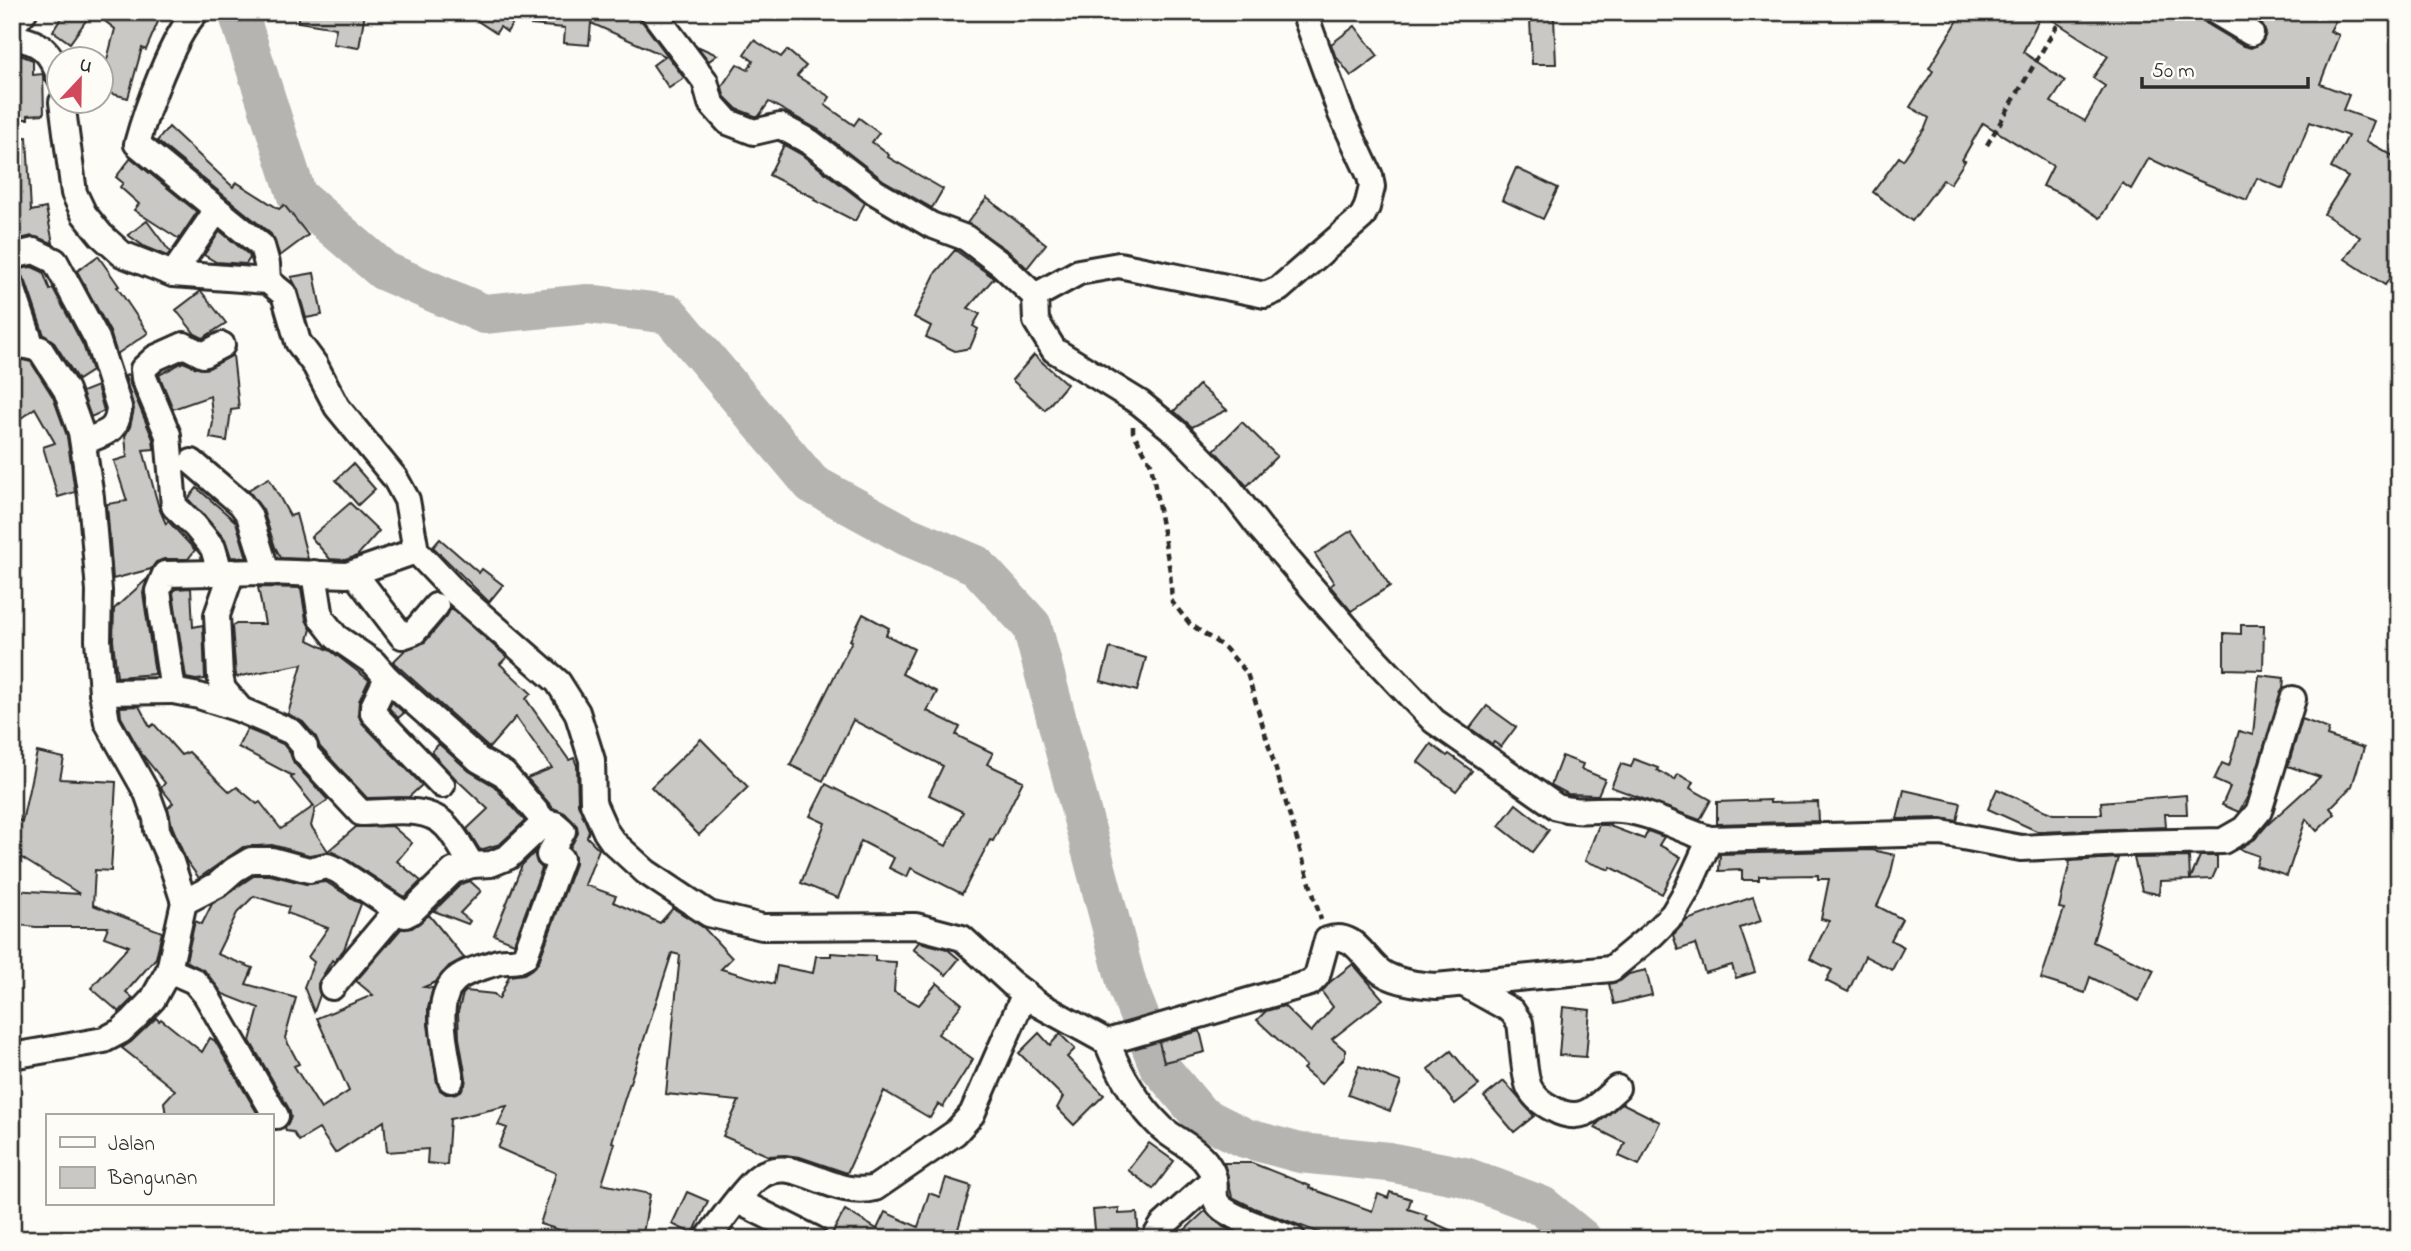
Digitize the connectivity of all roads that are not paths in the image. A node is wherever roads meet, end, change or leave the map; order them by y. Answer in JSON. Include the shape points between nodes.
{"nodes":[{"id":1,"x":24,"y":12,"type":"edge"},
{"id":2,"x":196,"y":12,"type":"edge"},
{"id":3,"x":653,"y":12,"type":"edge"},
{"id":4,"x":1304,"y":12,"type":"edge"},
{"id":5,"x":2216,"y":12,"type":"edge"},
{"id":6,"x":12,"y":26,"type":"edge"},
{"id":7,"x":2251,"y":33,"type":"dead end"},
{"id":8,"x":12,"y":37,"type":"edge"},
{"id":9,"x":46,"y":52,"type":"edge"},
{"id":10,"x":64,"y":116,"type":"edge"},
{"id":11,"x":217,"y":209,"type":"junction"},
{"id":12,"x":12,"y":256,"type":"edge"},
{"id":13,"x":173,"y":274,"type":"junction"},
{"id":14,"x":268,"y":281,"type":"junction"},
{"id":15,"x":12,"y":287,"type":"edge"},
{"id":16,"x":1035,"y":296,"type":"junction"},
{"id":17,"x":222,"y":345,"type":"dead end"},
{"id":18,"x":22,"y":348,"type":"edge"},
{"id":19,"x":83,"y":442,"type":"junction"},
{"id":20,"x":192,"y":462,"type":"dead end"},
{"id":21,"x":416,"y":551,"type":"junction"},
{"id":22,"x":226,"y":572,"type":"junction"},
{"id":23,"x":267,"y":572,"type":"junction"},
{"id":24,"x":314,"y":573,"type":"junction"},
{"id":25,"x":354,"y":573,"type":"junction"},
{"id":26,"x":436,"y":606,"type":"dead end"},
{"id":27,"x":387,"y":678,"type":"junction"},
{"id":28,"x":173,"y":691,"type":"junction"},
{"id":29,"x":102,"y":692,"type":"junction"},
{"id":30,"x":2293,"y":699,"type":"dead end"},
{"id":31,"x":242,"y":710,"type":"junction"},
{"id":32,"x":442,"y":785,"type":"dead end"},
{"id":33,"x":545,"y":822,"type":"junction"},
{"id":34,"x":1710,"y":839,"type":"junction"},
{"id":35,"x":472,"y":865,"type":"junction"},
{"id":36,"x":184,"y":902,"type":"junction"},
{"id":37,"x":397,"y":910,"type":"junction"},
{"id":38,"x":169,"y":970,"type":"junction"},
{"id":39,"x":1462,"y":983,"type":"junction"},
{"id":40,"x":332,"y":987,"type":"dead end"},
{"id":41,"x":1025,"y":993,"type":"junction"},
{"id":42,"x":1113,"y":1040,"type":"junction"},
{"id":43,"x":12,"y":1056,"type":"edge"},
{"id":44,"x":451,"y":1080,"type":"dead end"},
{"id":45,"x":1617,"y":1088,"type":"dead end"},
{"id":46,"x":276,"y":1116,"type":"dead end"},
{"id":47,"x":1214,"y":1178,"type":"junction"},
{"id":48,"x":738,"y":1201,"type":"junction"},
{"id":49,"x":707,"y":1239,"type":"edge"},
{"id":50,"x":814,"y":1239,"type":"edge"},
{"id":51,"x":1154,"y":1239,"type":"edge"},
{"id":52,"x":1293,"y":1239,"type":"edge"}],
"edges":[{"from":1,"to":6,"type":"street"},
{"from":2,"to":11,"type":"street","via":[[180,35],[136,144]]},
{"from":3,"to":16,"type":"street","via":[[705,81],[711,103],[728,122],[754,131],[780,126],[810,142],[875,192],[931,225],[966,238]]},
{"from":4,"to":16,"type":"street","via":[[1341,114],[1370,176],[1370,197],[1362,217],[1279,289],[1265,295],[1119,265],[1079,272]]},
{"from":5,"to":7,"type":"street"},
{"from":8,"to":9,"type":"street","via":[[31,41]]},
{"from":10,"to":13,"type":"street","via":[[74,193],[84,214],[122,254]]},
{"from":11,"to":13,"type":"street"},
{"from":11,"to":14,"type":"street","via":[[262,246]]},
{"from":12,"to":19,"type":"street","via":[[34,251],[55,261],[97,338],[119,407],[118,419],[109,431]]},
{"from":13,"to":14,"type":"street"},
{"from":14,"to":21,"type":"street","via":[[284,295],[298,342],[337,407],[395,478],[407,500]]},
{"from":15,"to":18,"type":"street"},
{"from":16,"to":34,"type":"street","via":[[1036,321],[1054,351],[1140,403],[1177,433],[1222,479],[1358,641],[1451,735],[1557,807],[1574,812],[1640,814]]},
{"from":17,"to":22,"type":"street","via":[[203,355],[184,345],[143,369],[168,435],[174,506],[213,548]]},
{"from":18,"to":19,"type":"street","via":[[40,349],[66,390]]},
{"from":19,"to":29,"type":"street","via":[[99,591]]},
{"from":20,"to":23,"type":"street","via":[[250,514]]},
{"from":21,"to":25,"type":"street"},
{"from":21,"to":41,"type":"street","via":[[457,594],[558,682],[577,712],[592,760],[593,803],[606,832],[646,872],[709,914],[762,927],[916,926],[962,938]]},
{"from":22,"to":23,"type":"street"},
{"from":22,"to":28,"type":"street","via":[[165,574],[161,581],[158,591]]},
{"from":22,"to":31,"type":"street","via":[[217,615],[220,676],[223,689]]},
{"from":23,"to":24,"type":"street"},
{"from":24,"to":25,"type":"street"},
{"from":24,"to":27,"type":"street","via":[[321,618],[336,637],[374,663]]},
{"from":25,"to":26,"type":"street","via":[[402,636],[414,632]]},
{"from":27,"to":32,"type":"street","via":[[373,713]]},
{"from":27,"to":33,"type":"street","via":[[446,733],[513,783]]},
{"from":28,"to":29,"type":"street"},
{"from":28,"to":31,"type":"street"},
{"from":29,"to":36,"type":"street","via":[[107,722],[147,793]]},
{"from":30,"to":34,"type":"street","via":[[2259,811],[2244,830],[2223,841],[2021,848],[1942,833]]},
{"from":31,"to":35,"type":"street","via":[[292,732],[305,753],[361,813],[432,816],[446,825]]},
{"from":33,"to":35,"type":"street","via":[[508,857]]},
{"from":33,"to":44,"type":"street","via":[[563,831],[549,855],[561,859],[525,956],[458,977],[443,1001],[441,1017]]},
{"from":34,"to":39,"type":"street","via":[[1673,914],[1611,969]]},
{"from":35,"to":37,"type":"street","via":[[453,871],[411,912],[405,915]]},
{"from":36,"to":37,"type":"street","via":[[251,860],[260,859],[309,870],[327,866]]},
{"from":36,"to":38,"type":"street"},
{"from":37,"to":40,"type":"street"},
{"from":38,"to":43,"type":"street","via":[[153,999],[121,1031],[104,1040]]},
{"from":38,"to":46,"type":"street","via":[[194,981],[206,995]]},
{"from":39,"to":42,"type":"street","via":[[1414,985],[1384,974],[1355,944],[1333,938],[1327,940],[1317,976],[1310,983]]},
{"from":39,"to":45,"type":"street","via":[[1516,1016],[1528,1086],[1547,1106],[1576,1116],[1595,1108]]},
{"from":41,"to":42,"type":"street","via":[[1067,1022]]},
{"from":41,"to":48,"type":"street","via":[[972,1114],[955,1133],[875,1188],[860,1192],[838,1188],[792,1169],[771,1169],[754,1180]]},
{"from":42,"to":47,"type":"street","via":[[1127,1086],[1164,1129],[1197,1153]]},
{"from":47,"to":51,"type":"street"},
{"from":47,"to":52,"type":"street","via":[[1214,1197],[1220,1208]]},
{"from":48,"to":49,"type":"street"},
{"from":48,"to":50,"type":"street"}]}
